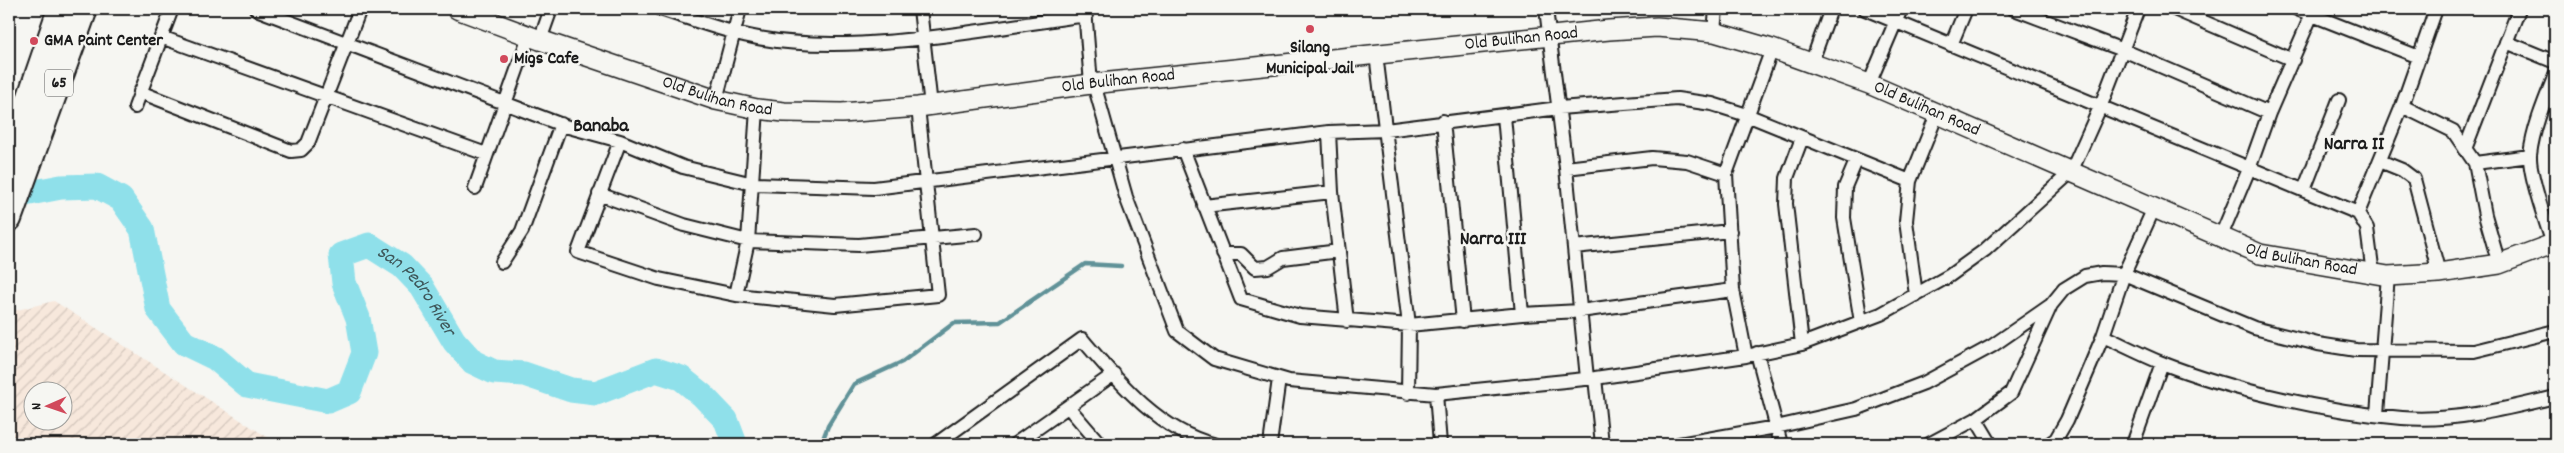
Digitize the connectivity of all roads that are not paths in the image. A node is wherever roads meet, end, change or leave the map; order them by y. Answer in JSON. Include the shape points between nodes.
{"nodes":[{"id":1,"x":60,"y":9,"type":"edge"},
{"id":2,"x":85,"y":9,"type":"edge"},
{"id":3,"x":172,"y":9,"type":"edge"},
{"id":4,"x":256,"y":9,"type":"edge"},
{"id":5,"x":360,"y":9,"type":"edge"},
{"id":6,"x":457,"y":9,"type":"edge"},
{"id":7,"x":551,"y":9,"type":"edge"},
{"id":8,"x":660,"y":9,"type":"edge"},
{"id":9,"x":740,"y":9,"type":"edge"},
{"id":10,"x":920,"y":9,"type":"edge"},
{"id":11,"x":1546,"y":9,"type":"edge"},
{"id":12,"x":1716,"y":9,"type":"edge"},
{"id":13,"x":1831,"y":9,"type":"edge"},
{"id":14,"x":1865,"y":9,"type":"edge"},
{"id":15,"x":1901,"y":9,"type":"edge"},
{"id":16,"x":1966,"y":9,"type":"edge"},
{"id":17,"x":2014,"y":9,"type":"edge"},
{"id":18,"x":2138,"y":9,"type":"edge"},
{"id":19,"x":2174,"y":9,"type":"edge"},
{"id":20,"x":2298,"y":9,"type":"edge"},
{"id":21,"x":2436,"y":9,"type":"edge"},
{"id":22,"x":2519,"y":9,"type":"edge"},
{"id":23,"x":1086,"y":12,"type":"edge"},
{"id":24,"x":2312,"y":14,"type":"junction"},
{"id":25,"x":1896,"y":21,"type":"junction"},
{"id":26,"x":1714,"y":32,"type":"junction"},
{"id":27,"x":734,"y":33,"type":"junction"},
{"id":28,"x":1550,"y":35,"type":"junction"},
{"id":29,"x":160,"y":37,"type":"junction"},
{"id":30,"x":535,"y":38,"type":"junction"},
{"id":31,"x":924,"y":38,"type":"junction"},
{"id":32,"x":2506,"y":42,"type":"junction"},
{"id":33,"x":348,"y":43,"type":"junction"},
{"id":34,"x":1951,"y":45,"type":"junction"},
{"id":35,"x":1772,"y":49,"type":"junction"},
{"id":36,"x":2123,"y":50,"type":"junction"},
{"id":37,"x":1376,"y":54,"type":"junction"},
{"id":38,"x":2419,"y":57,"type":"junction"},
{"id":39,"x":2293,"y":60,"type":"junction"},
{"id":40,"x":2555,"y":62,"type":"edge"},
{"id":41,"x":1811,"y":64,"type":"junction"},
{"id":42,"x":2555,"y":75,"type":"edge"},
{"id":43,"x":1092,"y":84,"type":"junction"},
{"id":44,"x":1869,"y":84,"type":"junction"},
{"id":45,"x":140,"y":92,"type":"junction"},
{"id":46,"x":327,"y":98,"type":"junction"},
{"id":47,"x":716,"y":100,"type":"junction"},
{"id":48,"x":2339,"y":100,"type":"dead end"},
{"id":49,"x":504,"y":103,"type":"junction"},
{"id":50,"x":135,"y":106,"type":"dead end"},
{"id":51,"x":2101,"y":106,"type":"junction"},
{"id":52,"x":2402,"y":106,"type":"junction"},
{"id":53,"x":925,"y":107,"type":"junction"},
{"id":54,"x":1559,"y":108,"type":"junction"},
{"id":55,"x":757,"y":109,"type":"junction"},
{"id":56,"x":2269,"y":113,"type":"junction"},
{"id":57,"x":1937,"y":114,"type":"junction"},
{"id":58,"x":1747,"y":115,"type":"junction"},
{"id":59,"x":1504,"y":116,"type":"junction"},
{"id":60,"x":1443,"y":121,"type":"junction"},
{"id":61,"x":561,"y":124,"type":"junction"},
{"id":62,"x":1386,"y":130,"type":"junction"},
{"id":63,"x":1329,"y":132,"type":"junction"},
{"id":64,"x":1802,"y":138,"type":"junction"},
{"id":65,"x":620,"y":141,"type":"junction"},
{"id":66,"x":2465,"y":148,"type":"junction"},
{"id":67,"x":1183,"y":149,"type":"junction"},
{"id":68,"x":486,"y":154,"type":"junction"},
{"id":69,"x":18,"y":155,"type":"edge"},
{"id":70,"x":2530,"y":156,"type":"junction"},
{"id":71,"x":1114,"y":158,"type":"junction"},
{"id":72,"x":1856,"y":161,"type":"junction"},
{"id":73,"x":2380,"y":161,"type":"junction"},
{"id":74,"x":2475,"y":163,"type":"junction"},
{"id":75,"x":1566,"y":168,"type":"junction"},
{"id":76,"x":2250,"y":169,"type":"junction"},
{"id":77,"x":2071,"y":172,"type":"junction"},
{"id":78,"x":1726,"y":174,"type":"junction"},
{"id":79,"x":927,"y":181,"type":"junction"},
{"id":80,"x":1910,"y":181,"type":"junction"},
{"id":81,"x":753,"y":184,"type":"junction"},
{"id":82,"x":475,"y":188,"type":"dead end"},
{"id":83,"x":2304,"y":190,"type":"junction"},
{"id":84,"x":1332,"y":192,"type":"junction"},
{"id":85,"x":598,"y":194,"type":"junction"},
{"id":86,"x":1204,"y":206,"type":"junction"},
{"id":87,"x":2154,"y":208,"type":"junction"},
{"id":88,"x":2358,"y":213,"type":"junction"},
{"id":89,"x":9,"y":218,"type":"edge"},
{"id":90,"x":1730,"y":231,"type":"junction"},
{"id":91,"x":976,"y":234,"type":"dead end"},
{"id":92,"x":2221,"y":236,"type":"junction"},
{"id":93,"x":932,"y":239,"type":"junction"},
{"id":94,"x":748,"y":241,"type":"junction"},
{"id":95,"x":2554,"y":244,"type":"edge"},
{"id":96,"x":1574,"y":247,"type":"junction"},
{"id":97,"x":1339,"y":251,"type":"junction"},
{"id":98,"x":1223,"y":254,"type":"junction"},
{"id":99,"x":502,"y":262,"type":"dead end"},
{"id":100,"x":2499,"y":264,"type":"junction"},
{"id":101,"x":2124,"y":274,"type":"junction"},
{"id":102,"x":2439,"y":274,"type":"junction"},
{"id":103,"x":2380,"y":275,"type":"junction"},
{"id":104,"x":1733,"y":290,"type":"junction"},
{"id":105,"x":736,"y":295,"type":"junction"},
{"id":106,"x":1916,"y":295,"type":"junction"},
{"id":107,"x":2051,"y":305,"type":"junction"},
{"id":108,"x":1580,"y":311,"type":"junction"},
{"id":109,"x":1522,"y":314,"type":"junction"},
{"id":110,"x":1347,"y":321,"type":"junction"},
{"id":111,"x":1463,"y":321,"type":"junction"},
{"id":112,"x":1861,"y":322,"type":"junction"},
{"id":113,"x":1409,"y":325,"type":"junction"},
{"id":114,"x":2555,"y":331,"type":"edge"},
{"id":115,"x":2103,"y":336,"type":"junction"},
{"id":116,"x":1802,"y":344,"type":"junction"},
{"id":117,"x":2383,"y":351,"type":"junction"},
{"id":118,"x":1751,"y":355,"type":"junction"},
{"id":119,"x":2162,"y":363,"type":"junction"},
{"id":120,"x":1114,"y":374,"type":"junction"},
{"id":121,"x":1591,"y":378,"type":"junction"},
{"id":122,"x":1279,"y":379,"type":"junction"},
{"id":123,"x":1408,"y":393,"type":"junction"},
{"id":124,"x":1436,"y":394,"type":"junction"},
{"id":125,"x":2555,"y":397,"type":"edge"},
{"id":126,"x":1069,"y":408,"type":"junction"},
{"id":127,"x":2377,"y":414,"type":"junction"},
{"id":128,"x":1976,"y":420,"type":"junction"},
{"id":129,"x":1776,"y":427,"type":"junction"},
{"id":130,"x":2055,"y":442,"type":"edge"},
{"id":131,"x":936,"y":444,"type":"edge"},
{"id":132,"x":1015,"y":444,"type":"edge"},
{"id":133,"x":1100,"y":444,"type":"edge"},
{"id":134,"x":1213,"y":444,"type":"edge"},
{"id":135,"x":1270,"y":444,"type":"edge"},
{"id":136,"x":1440,"y":444,"type":"edge"},
{"id":137,"x":1602,"y":444,"type":"edge"},
{"id":138,"x":1678,"y":444,"type":"edge"},
{"id":139,"x":1781,"y":444,"type":"edge"},
{"id":140,"x":1929,"y":444,"type":"edge"},
{"id":141,"x":1991,"y":444,"type":"edge"},
{"id":142,"x":2133,"y":444,"type":"edge"}],
"edges":[{"from":1,"to":69,"type":"highway","number":"65"},
{"from":2,"to":69,"type":"highway","number":"65"},
{"from":3,"to":29,"type":"street"},
{"from":4,"to":33,"type":"street"},
{"from":5,"to":33,"type":"street"},
{"from":6,"to":30,"type":"street","name":"Old Bulihan Road"},
{"from":7,"to":30,"type":"street"},
{"from":8,"to":27,"type":"street"},
{"from":9,"to":27,"type":"street"},
{"from":10,"to":31,"type":"street"},
{"from":11,"to":28,"type":"street"},
{"from":12,"to":26,"type":"street"},
{"from":13,"to":41,"type":"street"},
{"from":14,"to":25,"type":"street"},
{"from":15,"to":25,"type":"street"},
{"from":16,"to":34,"type":"street"},
{"from":17,"to":36,"type":"street"},
{"from":18,"to":36,"type":"street"},
{"from":19,"to":39,"type":"street"},
{"from":20,"to":24,"type":"street"},
{"from":21,"to":38,"type":"street"},
{"from":22,"to":32,"type":"street"},
{"from":23,"to":31,"type":"street"},
{"from":23,"to":43,"type":"street"},
{"from":24,"to":38,"type":"street"},
{"from":24,"to":39,"type":"street"},
{"from":25,"to":34,"type":"street"},
{"from":25,"to":44,"type":"street"},
{"from":26,"to":28,"type":"street","name":"Old Bulihan Road","via":[[1657,27]]},
{"from":26,"to":35,"type":"street","name":"Old Bulihan Road"},
{"from":27,"to":31,"type":"street","via":[[758,39],[800,42],[860,43]]},
{"from":27,"to":47,"type":"street"},
{"from":28,"to":37,"type":"street","name":"Old Bulihan Road"},
{"from":28,"to":54,"type":"street"},
{"from":29,"to":45,"type":"street"},
{"from":29,"to":46,"type":"street"},
{"from":30,"to":47,"type":"street","name":"Old Bulihan Road"},
{"from":30,"to":49,"type":"street"},
{"from":31,"to":53,"type":"street"},
{"from":32,"to":40,"type":"street"},
{"from":32,"to":66,"type":"street"},
{"from":33,"to":46,"type":"street"},
{"from":33,"to":49,"type":"street"},
{"from":34,"to":51,"type":"street"},
{"from":35,"to":41,"type":"street","name":"Old Bulihan Road"},
{"from":35,"to":58,"type":"street"},
{"from":36,"to":51,"type":"street"},
{"from":36,"to":56,"type":"street"},
{"from":37,"to":43,"type":"street","name":"Old Bulihan Road"},
{"from":37,"to":62,"type":"street"},
{"from":38,"to":52,"type":"street"},
{"from":39,"to":56,"type":"street"},
{"from":41,"to":44,"type":"street","name":"Old Bulihan Road"},
{"from":42,"to":70,"type":"street","via":[[2542,106]]},
{"from":43,"to":53,"type":"street","name":"Old Bulihan Road"},
{"from":43,"to":71,"type":"street"},
{"from":44,"to":57,"type":"street","name":"Old Bulihan Road"},
{"from":45,"to":46,"type":"street","via":[[291,151],[301,150],[308,143]]},
{"from":45,"to":50,"type":"street"},
{"from":46,"to":68,"type":"street"},
{"from":47,"to":55,"type":"street","name":"Old Bulihan Road"},
{"from":48,"to":83,"type":"street"},
{"from":49,"to":61,"type":"street"},
{"from":49,"to":68,"type":"street"},
{"from":51,"to":76,"type":"street"},
{"from":51,"to":77,"type":"street"},
{"from":52,"to":66,"type":"street","via":[[2453,131]]},
{"from":52,"to":73,"type":"street"},
{"from":53,"to":55,"type":"street","name":"Old Bulihan Road","via":[[842,113]]},
{"from":53,"to":79,"type":"street"},
{"from":54,"to":58,"type":"street","via":[[1677,99],[1712,104]]},
{"from":54,"to":59,"type":"street"},
{"from":54,"to":75,"type":"street"},
{"from":55,"to":81,"type":"street"},
{"from":56,"to":76,"type":"street"},
{"from":57,"to":77,"type":"street","name":"Old Bulihan Road"},
{"from":57,"to":80,"type":"street"},
{"from":58,"to":64,"type":"street"},
{"from":58,"to":78,"type":"street"},
{"from":59,"to":60,"type":"street"},
{"from":59,"to":109,"type":"street"},
{"from":60,"to":62,"type":"street"},
{"from":60,"to":111,"type":"street"},
{"from":61,"to":65,"type":"street"},
{"from":61,"to":99,"type":"street","via":[[522,231]]},
{"from":62,"to":63,"type":"street"},
{"from":62,"to":113,"type":"street"},
{"from":63,"to":67,"type":"street"},
{"from":63,"to":84,"type":"street"},
{"from":64,"to":72,"type":"street"},
{"from":64,"to":116,"type":"street","via":[[1787,178],[1786,204]]},
{"from":65,"to":81,"type":"street","via":[[683,167]]},
{"from":65,"to":85,"type":"street"},
{"from":66,"to":74,"type":"street"},
{"from":67,"to":71,"type":"street"},
{"from":67,"to":86,"type":"street"},
{"from":68,"to":82,"type":"street"},
{"from":69,"to":89,"type":"highway","number":"65"},
{"from":70,"to":74,"type":"street"},
{"from":70,"to":95,"type":"street","via":[[2537,194]]},
{"from":71,"to":79,"type":"street"},
{"from":71,"to":122,"type":"street","via":[[1177,331],[1214,359]]},
{"from":72,"to":80,"type":"street"},
{"from":72,"to":112,"type":"street","via":[[1845,187],[1844,218]]},
{"from":73,"to":88,"type":"street"},
{"from":73,"to":102,"type":"street","via":[[2414,179]]},
{"from":74,"to":100,"type":"street"},
{"from":75,"to":78,"type":"street","via":[[1652,158],[1687,161]]},
{"from":75,"to":96,"type":"street"},
{"from":76,"to":83,"type":"street"},
{"from":76,"to":92,"type":"street"},
{"from":77,"to":87,"type":"street","name":"Old Bulihan Road"},
{"from":77,"to":106,"type":"street","via":[[1985,250]]},
{"from":78,"to":90,"type":"street"},
{"from":79,"to":81,"type":"street","via":[[874,188]]},
{"from":79,"to":93,"type":"street"},
{"from":80,"to":106,"type":"street","via":[[1906,221]]},
{"from":81,"to":94,"type":"street"},
{"from":83,"to":88,"type":"street"},
{"from":84,"to":86,"type":"street"},
{"from":84,"to":97,"type":"street"},
{"from":85,"to":94,"type":"street","via":[[684,225]]},
{"from":85,"to":105,"type":"street","via":[[578,252],[659,279]]},
{"from":86,"to":98,"type":"street"},
{"from":87,"to":92,"type":"street","name":"Old Bulihan Road"},
{"from":87,"to":101,"type":"street"},
{"from":88,"to":103,"type":"street","via":[[2367,228]]},
{"from":90,"to":96,"type":"street"},
{"from":90,"to":104,"type":"street"},
{"from":91,"to":93,"type":"street"},
{"from":92,"to":103,"type":"street","name":"Old Bulihan Road","via":[[2260,254]]},
{"from":93,"to":94,"type":"street","via":[[860,245]]},
{"from":93,"to":105,"type":"street","via":[[938,295],[835,305]]},
{"from":94,"to":105,"type":"street"},
{"from":95,"to":100,"type":"street","name":"Old Bulihan Road"},
{"from":96,"to":108,"type":"street"},
{"from":97,"to":98,"type":"street","via":[[1283,258],[1262,269],[1255,268],[1241,254]]},
{"from":97,"to":110,"type":"street"},
{"from":98,"to":110,"type":"street","via":[[1241,299],[1300,316]]},
{"from":100,"to":102,"type":"street","name":"Old Bulihan Road"},
{"from":101,"to":107,"type":"street","via":[[2085,276],[2064,288]]},
{"from":101,"to":115,"type":"street"},
{"from":101,"to":117,"type":"street","via":[[2254,328],[2318,344]]},
{"from":102,"to":103,"type":"street","name":"Old Bulihan Road"},
{"from":103,"to":117,"type":"street"},
{"from":104,"to":108,"type":"street"},
{"from":104,"to":118,"type":"street"},
{"from":106,"to":112,"type":"street"},
{"from":107,"to":128,"type":"street","via":[[2011,393]]},
{"from":107,"to":129,"type":"street","via":[[1992,346],[1924,383],[1856,409]]},
{"from":108,"to":109,"type":"street"},
{"from":108,"to":121,"type":"street"},
{"from":109,"to":111,"type":"street"},
{"from":110,"to":113,"type":"street"},
{"from":111,"to":113,"type":"street"},
{"from":112,"to":116,"type":"street"},
{"from":113,"to":123,"type":"street"},
{"from":114,"to":117,"type":"street","via":[[2474,351]]},
{"from":115,"to":119,"type":"street"},
{"from":115,"to":130,"type":"street"},
{"from":116,"to":118,"type":"street"},
{"from":117,"to":127,"type":"street"},
{"from":118,"to":121,"type":"street"},
{"from":118,"to":129,"type":"street"},
{"from":119,"to":127,"type":"street","via":[[2241,388]]},
{"from":119,"to":142,"type":"street"},
{"from":120,"to":126,"type":"street"},
{"from":120,"to":131,"type":"street","via":[[1082,338]]},
{"from":120,"to":134,"type":"street","via":[[1148,409],[1193,439]]},
{"from":121,"to":124,"type":"street"},
{"from":121,"to":137,"type":"street"},
{"from":122,"to":123,"type":"street"},
{"from":122,"to":135,"type":"street"},
{"from":123,"to":124,"type":"street"},
{"from":124,"to":136,"type":"street"},
{"from":125,"to":127,"type":"street","via":[[2513,408],[2452,416],[2403,418]]},
{"from":126,"to":132,"type":"street"},
{"from":126,"to":133,"type":"street"},
{"from":128,"to":140,"type":"street"},
{"from":128,"to":141,"type":"street"},
{"from":129,"to":138,"type":"street"},
{"from":129,"to":139,"type":"street"}]}
